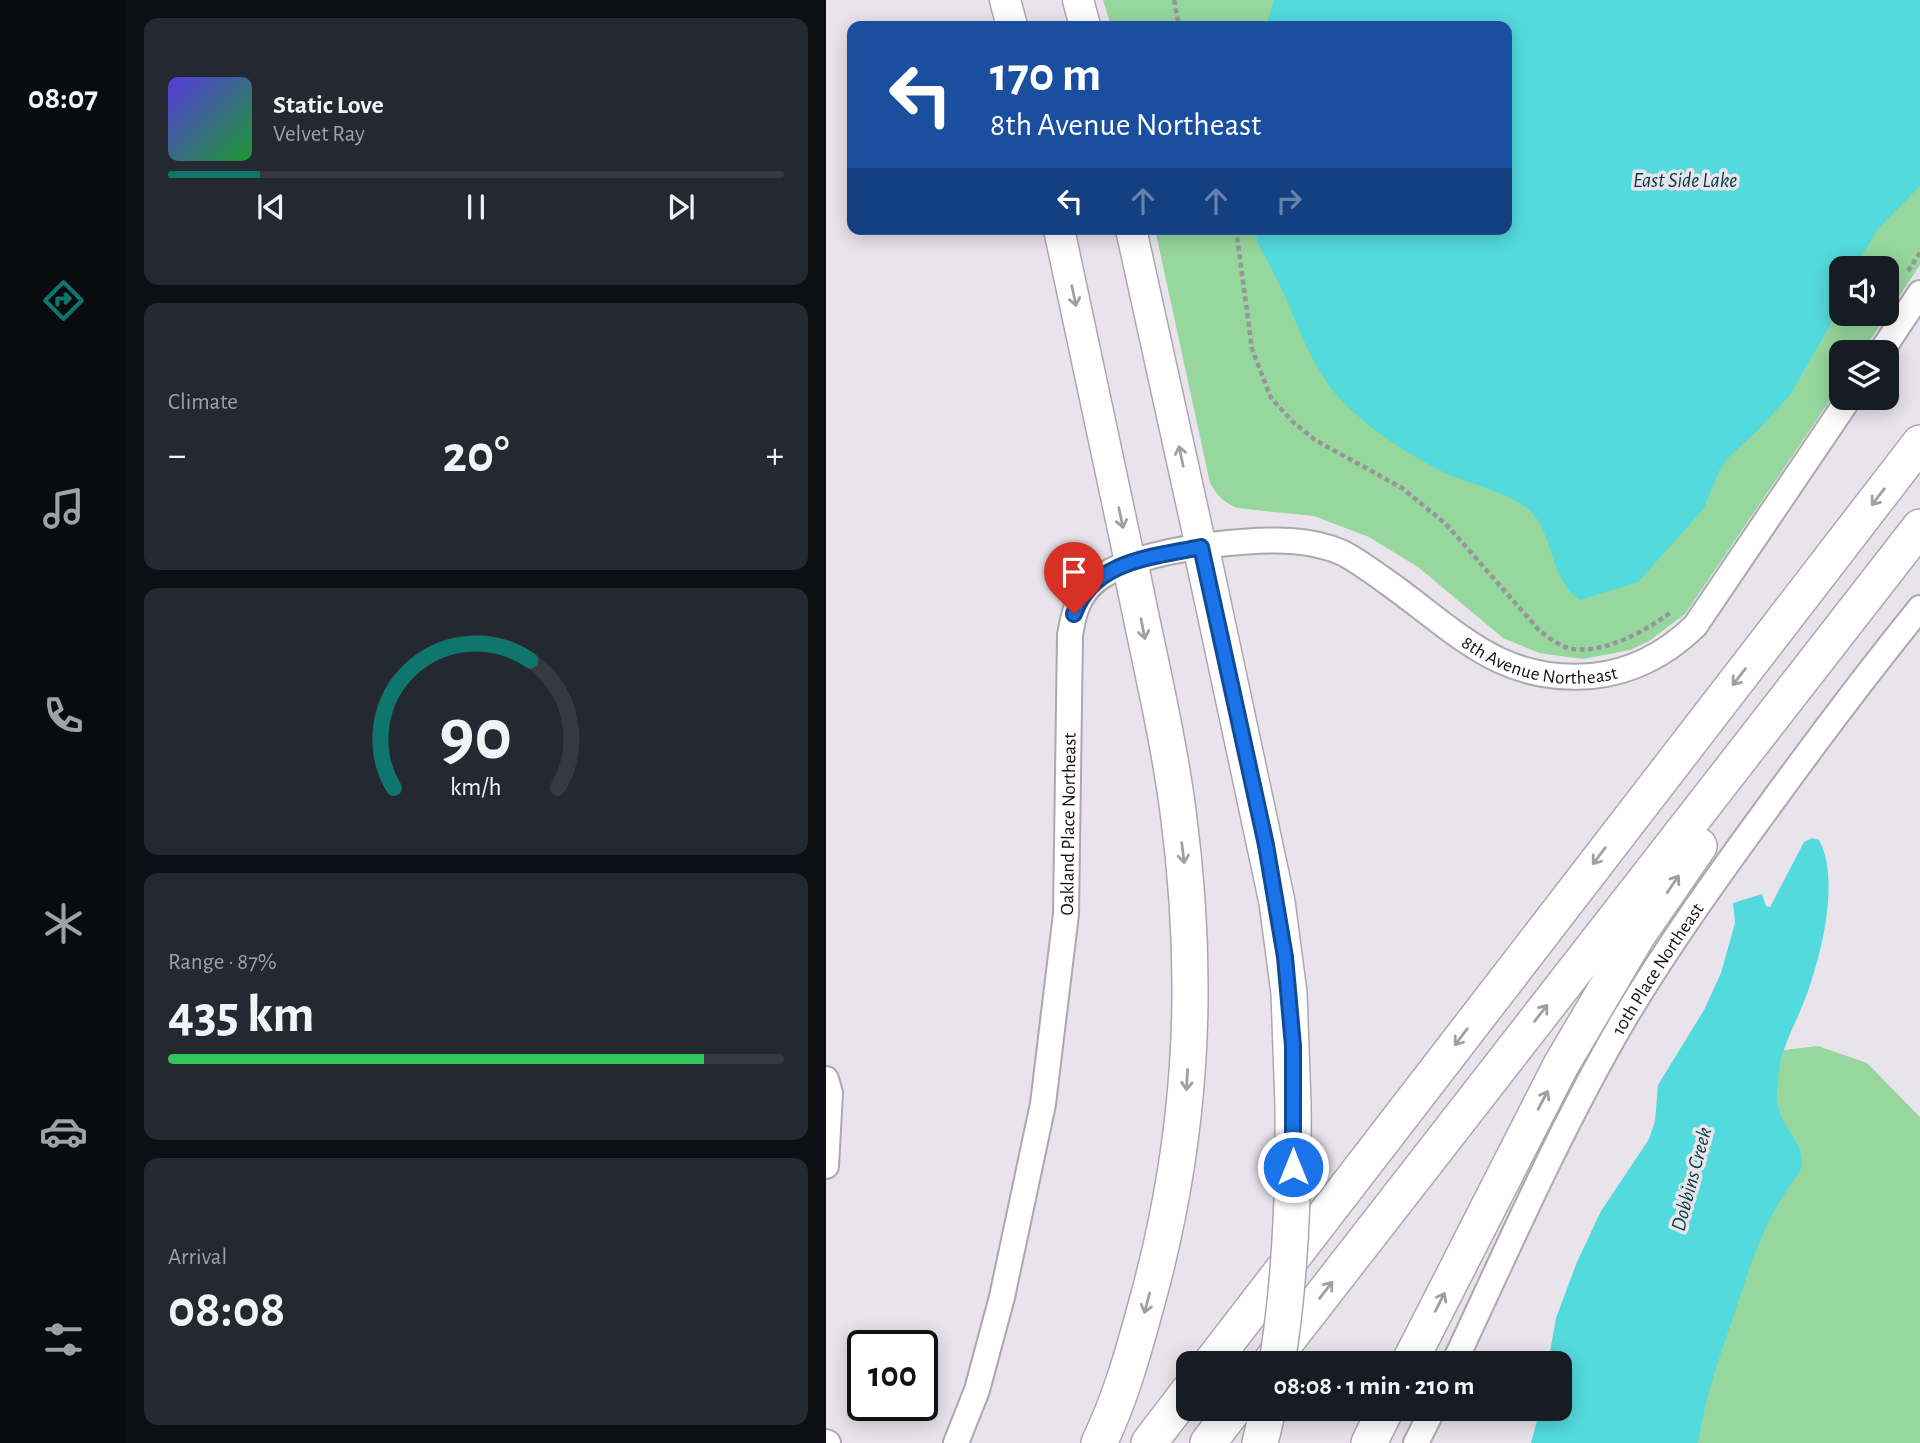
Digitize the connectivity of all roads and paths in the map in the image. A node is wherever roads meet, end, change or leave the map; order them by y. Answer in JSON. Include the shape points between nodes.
{"nodes":[{"id":1,"x":1005,"y":0,"type":"edge"},
{"id":2,"x":1078,"y":0,"type":"edge"},
{"id":3,"x":1174,"y":0,"type":"edge"},
{"id":4,"x":1011,"y":21,"type":"edge"},
{"id":5,"x":1084,"y":21,"type":"edge"},
{"id":6,"x":1178,"y":21,"type":"edge"},
{"id":7,"x":1060,"y":235,"type":"edge"},
{"id":8,"x":1132,"y":235,"type":"edge"},
{"id":9,"x":1237,"y":235,"type":"edge"},
{"id":10,"x":1920,"y":293,"type":"edge"},
{"id":11,"x":1889,"y":340,"type":"edge"},
{"id":12,"x":1841,"y":410,"type":"edge"},
{"id":13,"x":1920,"y":443,"type":"edge"},
{"id":14,"x":1910,"y":539,"type":"edge"},
{"id":15,"x":1201,"y":547,"type":"junction"},
{"id":16,"x":1130,"y":562,"type":"junction"},
{"id":17,"x":1678,"y":606,"type":"dead end"},
{"id":18,"x":1920,"y":608,"type":"edge"},
{"id":19,"x":826,"y":1079,"type":"edge"},
{"id":20,"x":826,"y":1166,"type":"edge"},
{"id":21,"x":1220,"y":1351,"type":"edge"},
{"id":22,"x":1278,"y":1351,"type":"edge"},
{"id":23,"x":1279,"y":1351,"type":"edge"},
{"id":24,"x":1415,"y":1351,"type":"edge"},
{"id":25,"x":1460,"y":1351,"type":"edge"},
{"id":26,"x":1176,"y":1408,"type":"edge"},
{"id":27,"x":1225,"y":1421,"type":"edge"},
{"id":28,"x":1266,"y":1421,"type":"edge"},
{"id":29,"x":1380,"y":1421,"type":"edge"},
{"id":30,"x":1427,"y":1421,"type":"edge"},
{"id":31,"x":956,"y":1443,"type":"edge"},
{"id":32,"x":1099,"y":1443,"type":"edge"},
{"id":33,"x":1149,"y":1443,"type":"edge"},
{"id":34,"x":1208,"y":1443,"type":"edge"},
{"id":35,"x":1261,"y":1443,"type":"edge"},
{"id":36,"x":1369,"y":1443,"type":"edge"},
{"id":37,"x":1416,"y":1443,"type":"edge"}],
"edges":[{"from":1,"to":4,"type":"main road"},
{"from":2,"to":5,"type":"main road"},
{"from":3,"to":6,"type":"path"},
{"from":7,"to":16,"type":"main road","one_way":true},
{"from":15,"to":8,"type":"main road","one_way":true},
{"from":9,"to":17,"type":"path","via":[[1252,349],[1271,398],[1315,440],[1402,488],[1446,524],[1551,640],[1568,648],[1620,642]]},
{"from":10,"to":11,"type":"street"},
{"from":12,"to":15,"type":"street","name":"8th Avenue Northeast","via":[[1695,626],[1656,657],[1599,675],[1555,677],[1501,663],[1367,568],[1331,548],[1292,541]]},
{"from":13,"to":21,"type":"highway","one_way":true},
{"from":22,"to":14,"type":"highway","one_way":true},
{"from":24,"to":14,"type":"highway","one_way":true,"via":[[1544,1097],[1630,947]]},
{"from":15,"to":16,"type":"street","name":"8th Avenue Northeast"},
{"from":15,"to":23,"type":"highway","bridge":true,"via":[[1277,902],[1289,993],[1291,1245]]},
{"from":16,"to":31,"type":"street","name":"Oakland Place Northeast","via":[[1089,586],[1079,601],[1070,635],[1066,915],[1043,1104],[1002,1297]]},
{"from":16,"to":32,"type":"highway","one_way":true,"via":[[1178,808],[1191,937],[1191,997],[1185,1113],[1167,1225],[1130,1363]]},
{"from":18,"to":25,"type":"street","name":"10th Place Northeast","via":[[1737,850],[1629,1011],[1570,1119]]},
{"from":19,"to":20,"type":"street","via":[[830,1093]]},
{"from":26,"to":33,"type":"highway"},
{"from":27,"to":34,"type":"highway"},
{"from":28,"to":35,"type":"highway"},
{"from":29,"to":36,"type":"highway"},
{"from":30,"to":37,"type":"street"}]}
